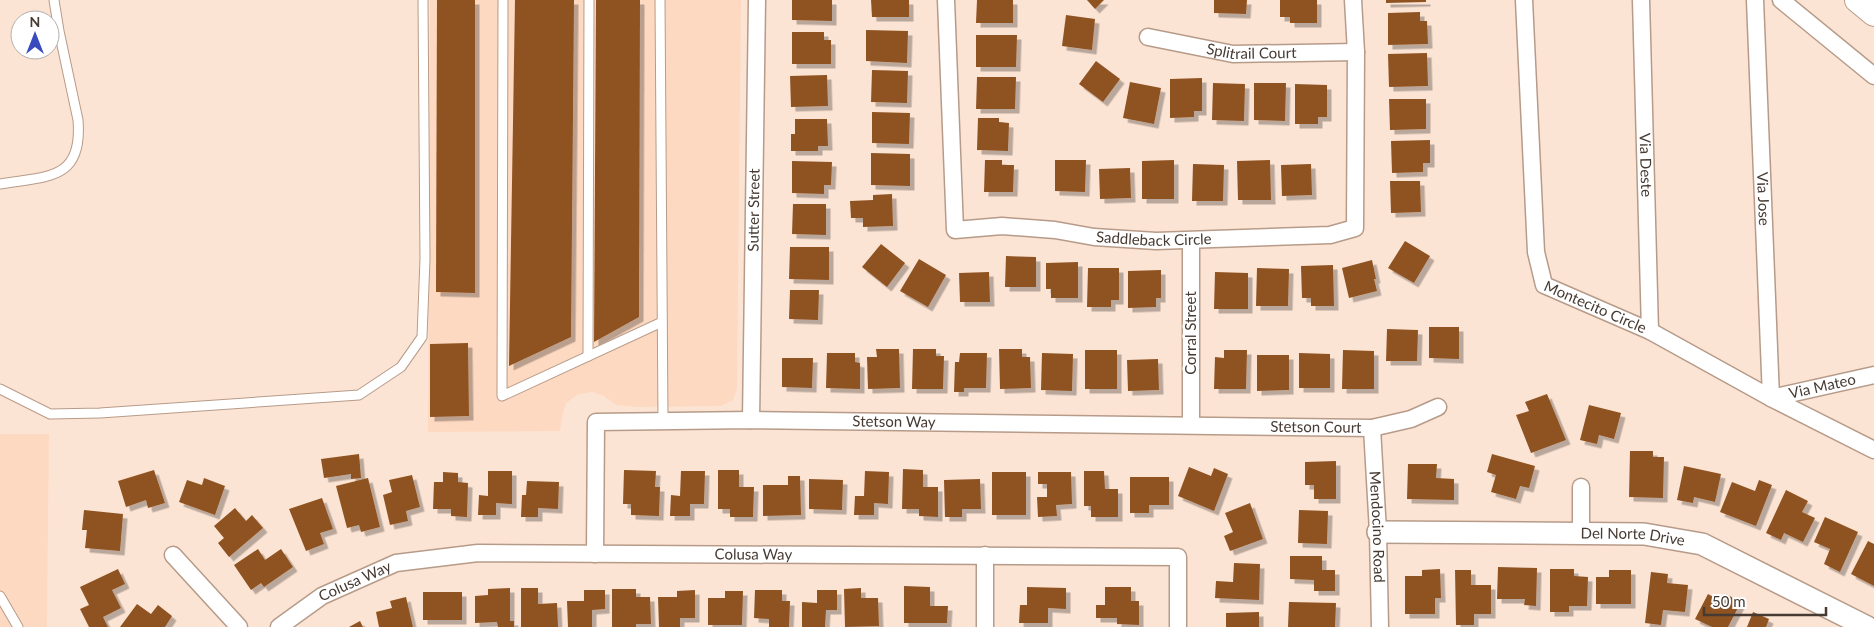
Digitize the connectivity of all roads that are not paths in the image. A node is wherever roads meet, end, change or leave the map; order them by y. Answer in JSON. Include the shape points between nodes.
{"nodes":[{"id":1,"x":54,"y":0,"type":"edge"},
{"id":2,"x":422,"y":0,"type":"edge"},
{"id":3,"x":503,"y":0,"type":"edge"},
{"id":4,"x":589,"y":0,"type":"edge"},
{"id":5,"x":660,"y":0,"type":"edge"},
{"id":6,"x":757,"y":0,"type":"edge"},
{"id":7,"x":946,"y":0,"type":"edge"},
{"id":8,"x":1353,"y":0,"type":"edge"},
{"id":9,"x":1524,"y":0,"type":"edge"},
{"id":10,"x":1641,"y":0,"type":"edge"},
{"id":11,"x":1755,"y":0,"type":"edge"},
{"id":12,"x":1781,"y":0,"type":"edge"},
{"id":13,"x":1858,"y":0,"type":"edge"},
{"id":14,"x":1874,"y":14,"type":"edge"},
{"id":15,"x":1148,"y":37,"type":"dead end"},
{"id":16,"x":1356,"y":52,"type":"junction"},
{"id":17,"x":1874,"y":76,"type":"edge"},
{"id":18,"x":0,"y":184,"type":"edge"},
{"id":19,"x":1191,"y":241,"type":"junction"},
{"id":20,"x":662,"y":322,"type":"junction"},
{"id":21,"x":1650,"y":331,"type":"junction"},
{"id":22,"x":588,"y":356,"type":"junction"},
{"id":23,"x":1874,"y":375,"type":"edge"},
{"id":24,"x":0,"y":390,"type":"edge"},
{"id":25,"x":1770,"y":398,"type":"junction"},
{"id":26,"x":1438,"y":407,"type":"dead end"},
{"id":27,"x":751,"y":420,"type":"junction"},
{"id":28,"x":663,"y":421,"type":"junction"},
{"id":29,"x":1191,"y":425,"type":"junction"},
{"id":30,"x":1372,"y":428,"type":"junction"},
{"id":31,"x":1874,"y":450,"type":"edge"},
{"id":32,"x":1581,"y":487,"type":"dead end"},
{"id":33,"x":1378,"y":532,"type":"junction"},
{"id":34,"x":1581,"y":533,"type":"junction"},
{"id":35,"x":595,"y":554,"type":"junction"},
{"id":36,"x":173,"y":555,"type":"dead end"},
{"id":37,"x":985,"y":555,"type":"junction"},
{"id":38,"x":0,"y":596,"type":"edge"},
{"id":39,"x":18,"y":627,"type":"edge"},
{"id":40,"x":239,"y":627,"type":"edge"},
{"id":41,"x":279,"y":627,"type":"edge"},
{"id":42,"x":985,"y":627,"type":"edge"},
{"id":43,"x":1178,"y":627,"type":"edge"},
{"id":44,"x":1380,"y":627,"type":"edge"},
{"id":45,"x":1867,"y":627,"type":"edge"}],
"edges":[{"from":1,"to":18,"type":"lane","via":[[78,120],[76,154],[66,168],[50,176]]},
{"from":2,"to":24,"type":"lane","via":[[425,259],[422,337],[401,367],[359,394],[100,413],[50,414]]},
{"from":3,"to":22,"type":"lane","via":[[502,396]]},
{"from":4,"to":22,"type":"lane"},
{"from":5,"to":20,"type":"lane"},
{"from":6,"to":27,"type":"street","name":"Sutter Street"},
{"from":7,"to":19,"type":"street","name":"Saddleback Circle","via":[[955,230],[1002,226],[1094,237]]},
{"from":8,"to":16,"type":"street","name":"Saddleback Circle"},
{"from":9,"to":21,"type":"street","name":"Montecito Circle","via":[[1536,252],[1544,285]]},
{"from":10,"to":21,"type":"street","name":"Via Deste"},
{"from":11,"to":25,"type":"street","name":"Via Jose"},
{"from":12,"to":17,"type":"street"},
{"from":13,"to":14,"type":"main road"},
{"from":15,"to":16,"type":"street","name":"Splitrail Court","via":[[1234,54]]},
{"from":16,"to":19,"type":"street","name":"Saddleback Circle","via":[[1355,228],[1330,235]]},
{"from":19,"to":29,"type":"street","name":"Corral Street"},
{"from":20,"to":22,"type":"lane"},
{"from":20,"to":28,"type":"lane"},
{"from":21,"to":25,"type":"street","name":"Montecito Circle"},
{"from":23,"to":25,"type":"street","name":"Via Mateo"},
{"from":25,"to":31,"type":"street","name":"Montecito Circle"},
{"from":26,"to":30,"type":"street","name":"Stetson Court","via":[[1411,419]]},
{"from":27,"to":28,"type":"street","name":"Stetson Way"},
{"from":27,"to":29,"type":"street","name":"Stetson Way"},
{"from":28,"to":35,"type":"street","name":"Stetson Way","via":[[596,422]]},
{"from":29,"to":30,"type":"street","name":"Stetson Court"},
{"from":30,"to":33,"type":"street","name":"Mendocino Road"},
{"from":32,"to":34,"type":"street"},
{"from":33,"to":34,"type":"street","name":"Del Norte Drive"},
{"from":33,"to":44,"type":"street","name":"Mendocino Road"},
{"from":34,"to":45,"type":"street","name":"Del Norte Drive","via":[[1644,534],[1702,544]]},
{"from":35,"to":37,"type":"street","name":"Colusa Way"},
{"from":35,"to":41,"type":"street","name":"Colusa Way","via":[[478,553],[396,563],[322,596]]},
{"from":36,"to":40,"type":"street"},
{"from":37,"to":42,"type":"street"},
{"from":37,"to":43,"type":"street","name":"Colusa Way","via":[[1178,557]]},
{"from":38,"to":39,"type":"lane"}]}
